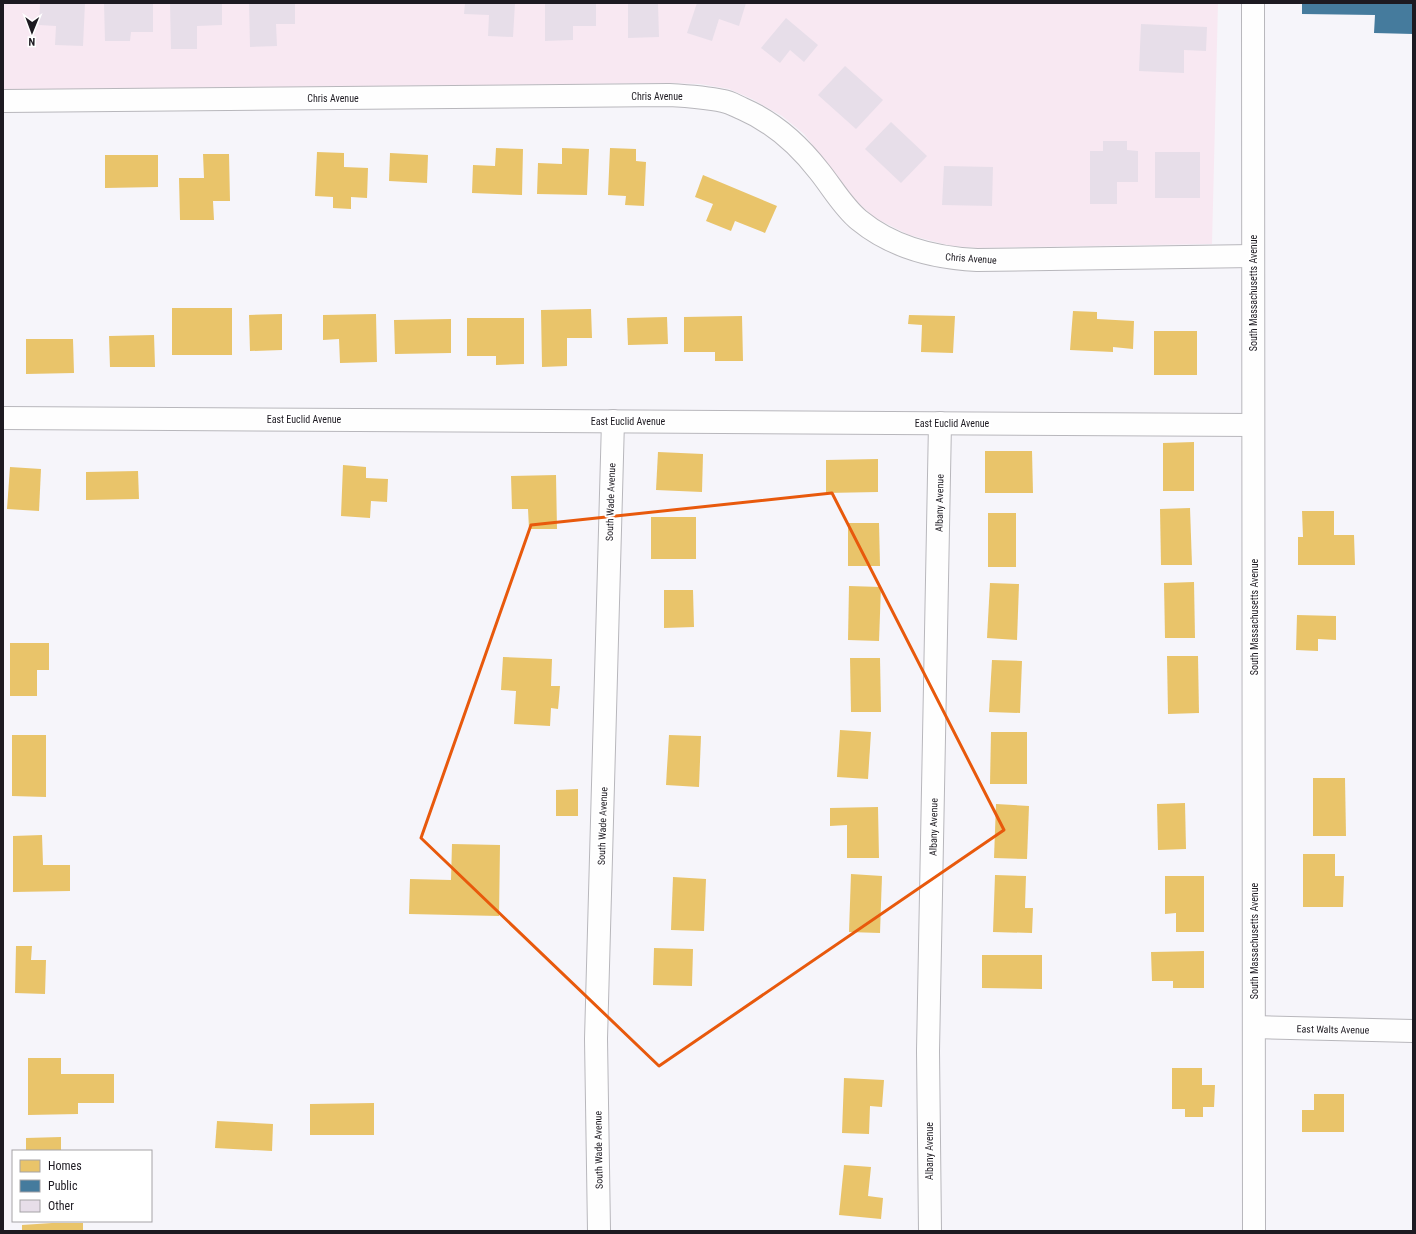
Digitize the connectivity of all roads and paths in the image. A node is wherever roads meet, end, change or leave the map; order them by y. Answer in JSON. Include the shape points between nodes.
{"nodes":[{"id":1,"x":1253,"y":3,"type":"edge"},
{"id":2,"x":3,"y":101,"type":"edge"},
{"id":3,"x":1253,"y":256,"type":"junction"},
{"id":4,"x":3,"y":418,"type":"edge"},
{"id":5,"x":613,"y":421,"type":"junction"},
{"id":6,"x":940,"y":423,"type":"junction"},
{"id":7,"x":1253,"y":425,"type":"junction"},
{"id":8,"x":1254,"y":1027,"type":"junction"},
{"id":9,"x":1413,"y":1031,"type":"edge"},
{"id":10,"x":599,"y":1231,"type":"edge"},
{"id":11,"x":930,"y":1231,"type":"edge"},
{"id":12,"x":1254,"y":1231,"type":"edge"}],
"edges":[{"from":1,"to":3,"type":"street","name":"South Massachusetts Avenue"},
{"from":2,"to":3,"type":"street","name":"Chris Avenue","via":[[698,96],[725,101],[775,126],[796,143],[858,219],[905,247],[950,259],[977,260]]},
{"from":3,"to":7,"type":"street","name":"South Massachusetts Avenue"},
{"from":4,"to":5,"type":"street","name":"East Euclid Avenue"},
{"from":5,"to":6,"type":"street","name":"East Euclid Avenue"},
{"from":5,"to":10,"type":"street","name":"South Wade Avenue","via":[[596,1039]]},
{"from":6,"to":7,"type":"street","name":"East Euclid Avenue"},
{"from":6,"to":11,"type":"street","name":"Albany Avenue","via":[[929,1043]]},
{"from":7,"to":8,"type":"street","name":"South Massachusetts Avenue"},
{"from":8,"to":9,"type":"street","name":"East Walts Avenue"},
{"from":8,"to":12,"type":"street","name":"South Massachusetts Avenue"}]}
